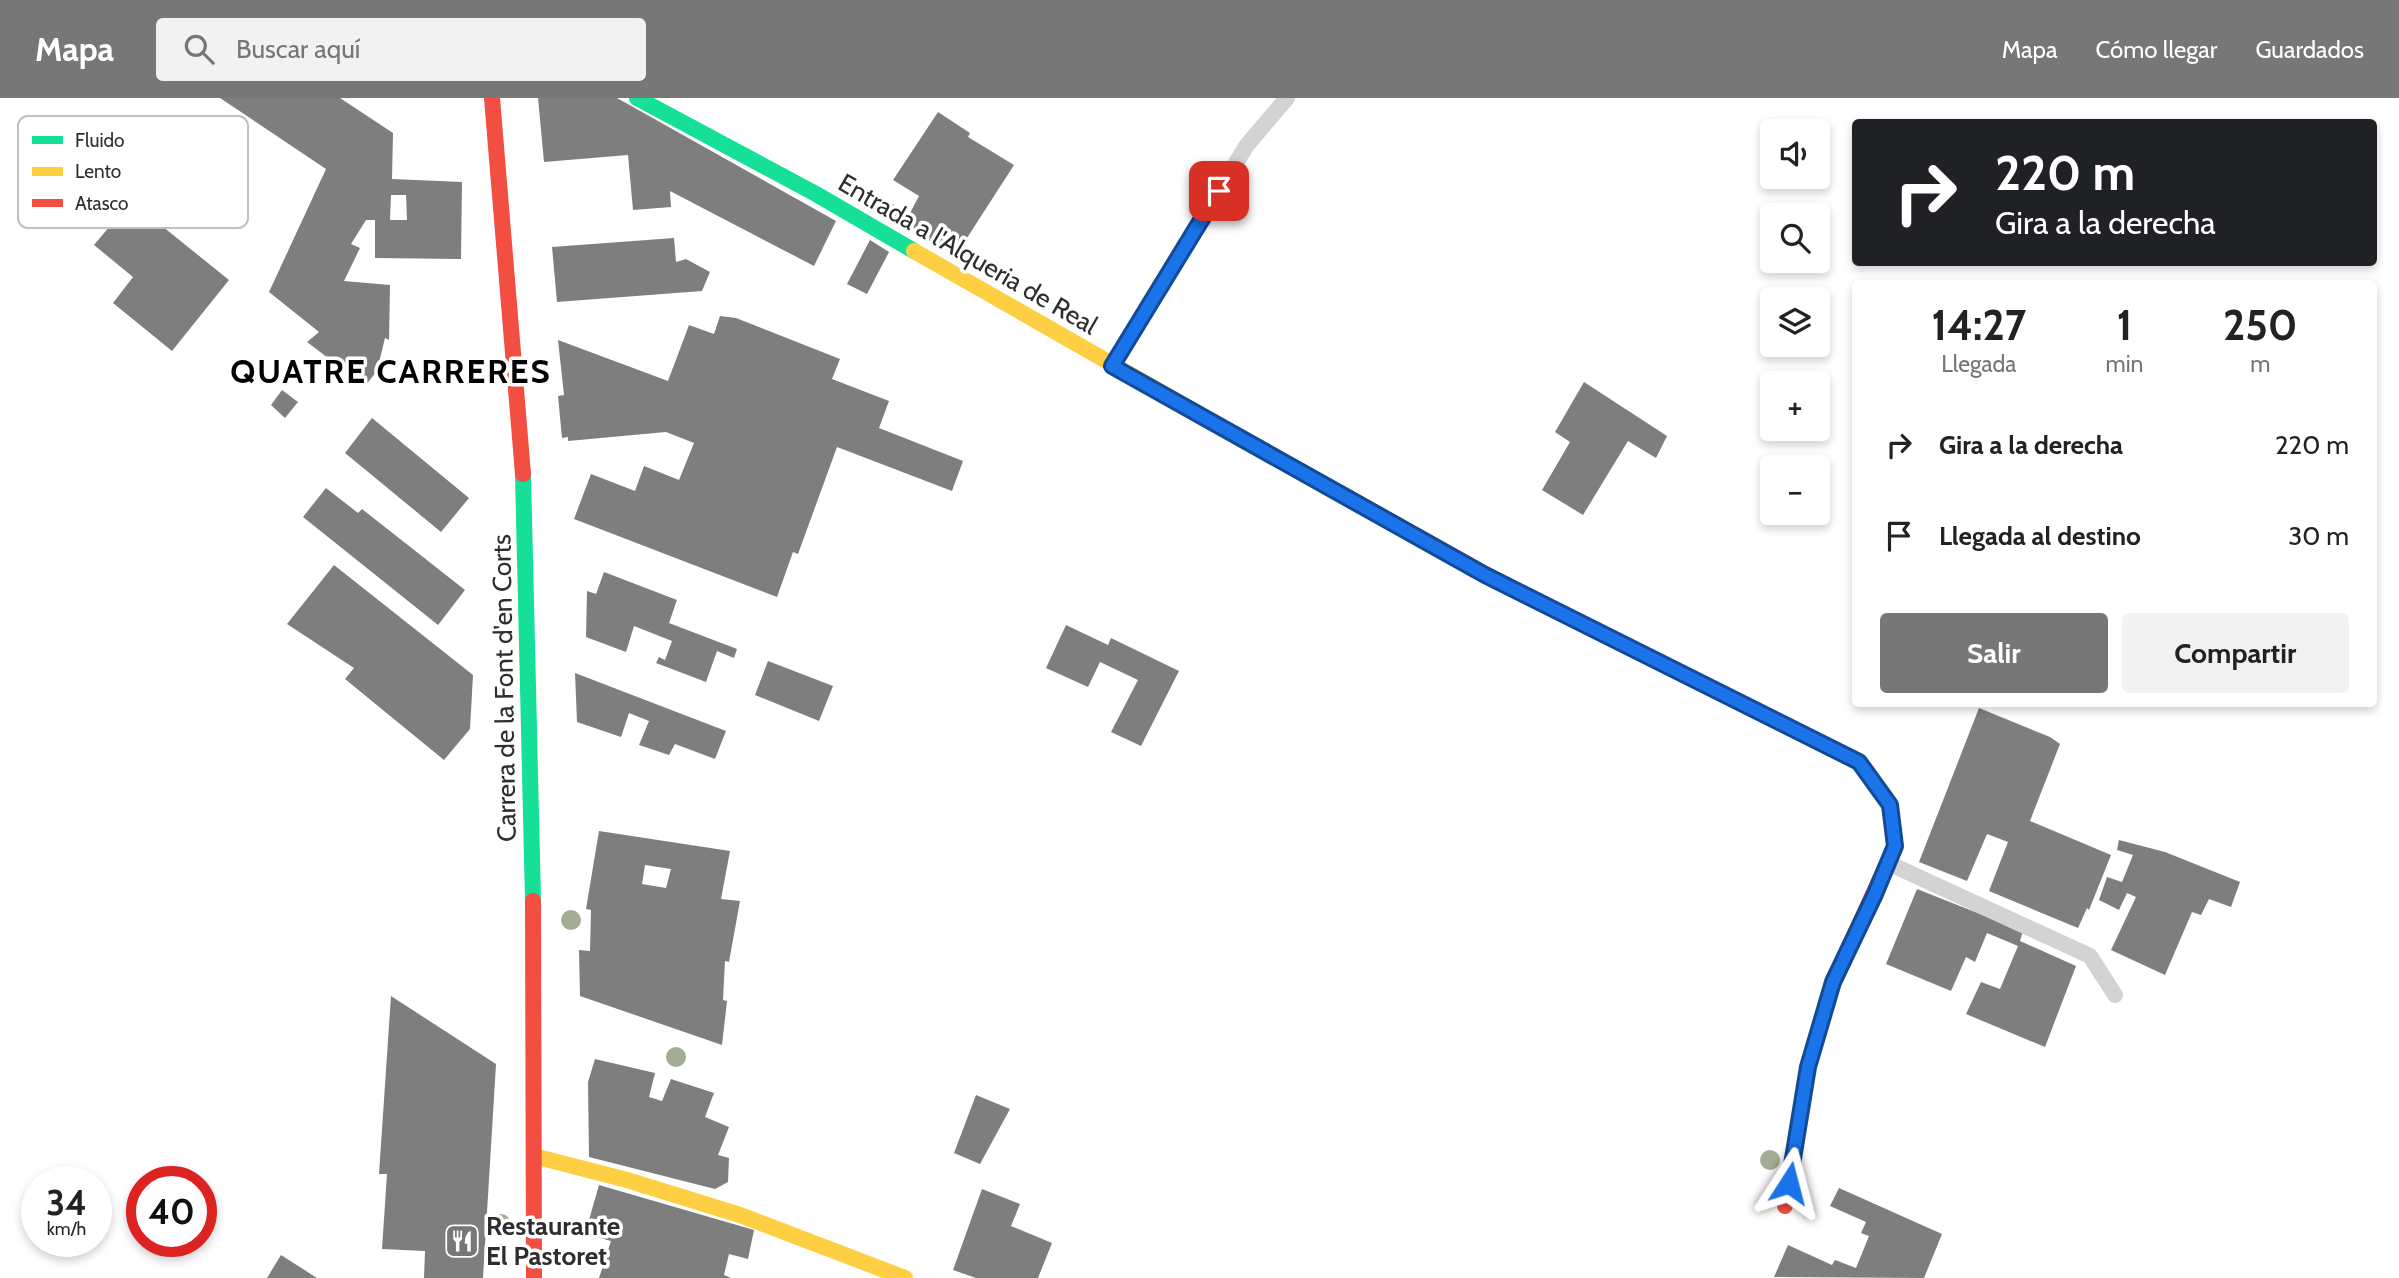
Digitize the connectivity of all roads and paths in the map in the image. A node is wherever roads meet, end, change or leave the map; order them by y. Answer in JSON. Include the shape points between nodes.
{"nodes":[{"id":1,"x":492,"y":98,"type":"edge"},
{"id":2,"x":638,"y":98,"type":"edge"},
{"id":3,"x":1287,"y":98,"type":"edge"},
{"id":4,"x":1112,"y":366,"type":"junction"},
{"id":5,"x":1888,"y":863,"type":"junction"},
{"id":6,"x":2115,"y":995,"type":"dead end"},
{"id":7,"x":534,"y":1156,"type":"junction"},
{"id":8,"x":1785,"y":1206,"type":"dead end"},
{"id":9,"x":534,"y":1278,"type":"edge"},
{"id":10,"x":905,"y":1278,"type":"edge"}],
"edges":[{"from":1,"to":7,"type":"street","name":"Carrera de la Font d'en Corts","via":[[525,493]]},
{"from":2,"to":4,"type":"street","name":"Entrada a l'Alqueria de Real","via":[[816,194]]},
{"from":3,"to":4,"type":"lane","via":[[1247,145]]},
{"from":4,"to":5,"type":"street","name":"Entrada a l'Alqueria de Real","via":[[1485,575],[1859,762],[1890,805],[1895,846]]},
{"from":5,"to":6,"type":"lane","via":[[2090,956]]},
{"from":5,"to":8,"type":"street","name":"Entrada a l'Alqueria de Real","via":[[1829,994],[1808,1067]]},
{"from":7,"to":9,"type":"street","name":"Carrera de la Font d'en Corts"},
{"from":7,"to":10,"type":"street","via":[[740,1215]]}]}
